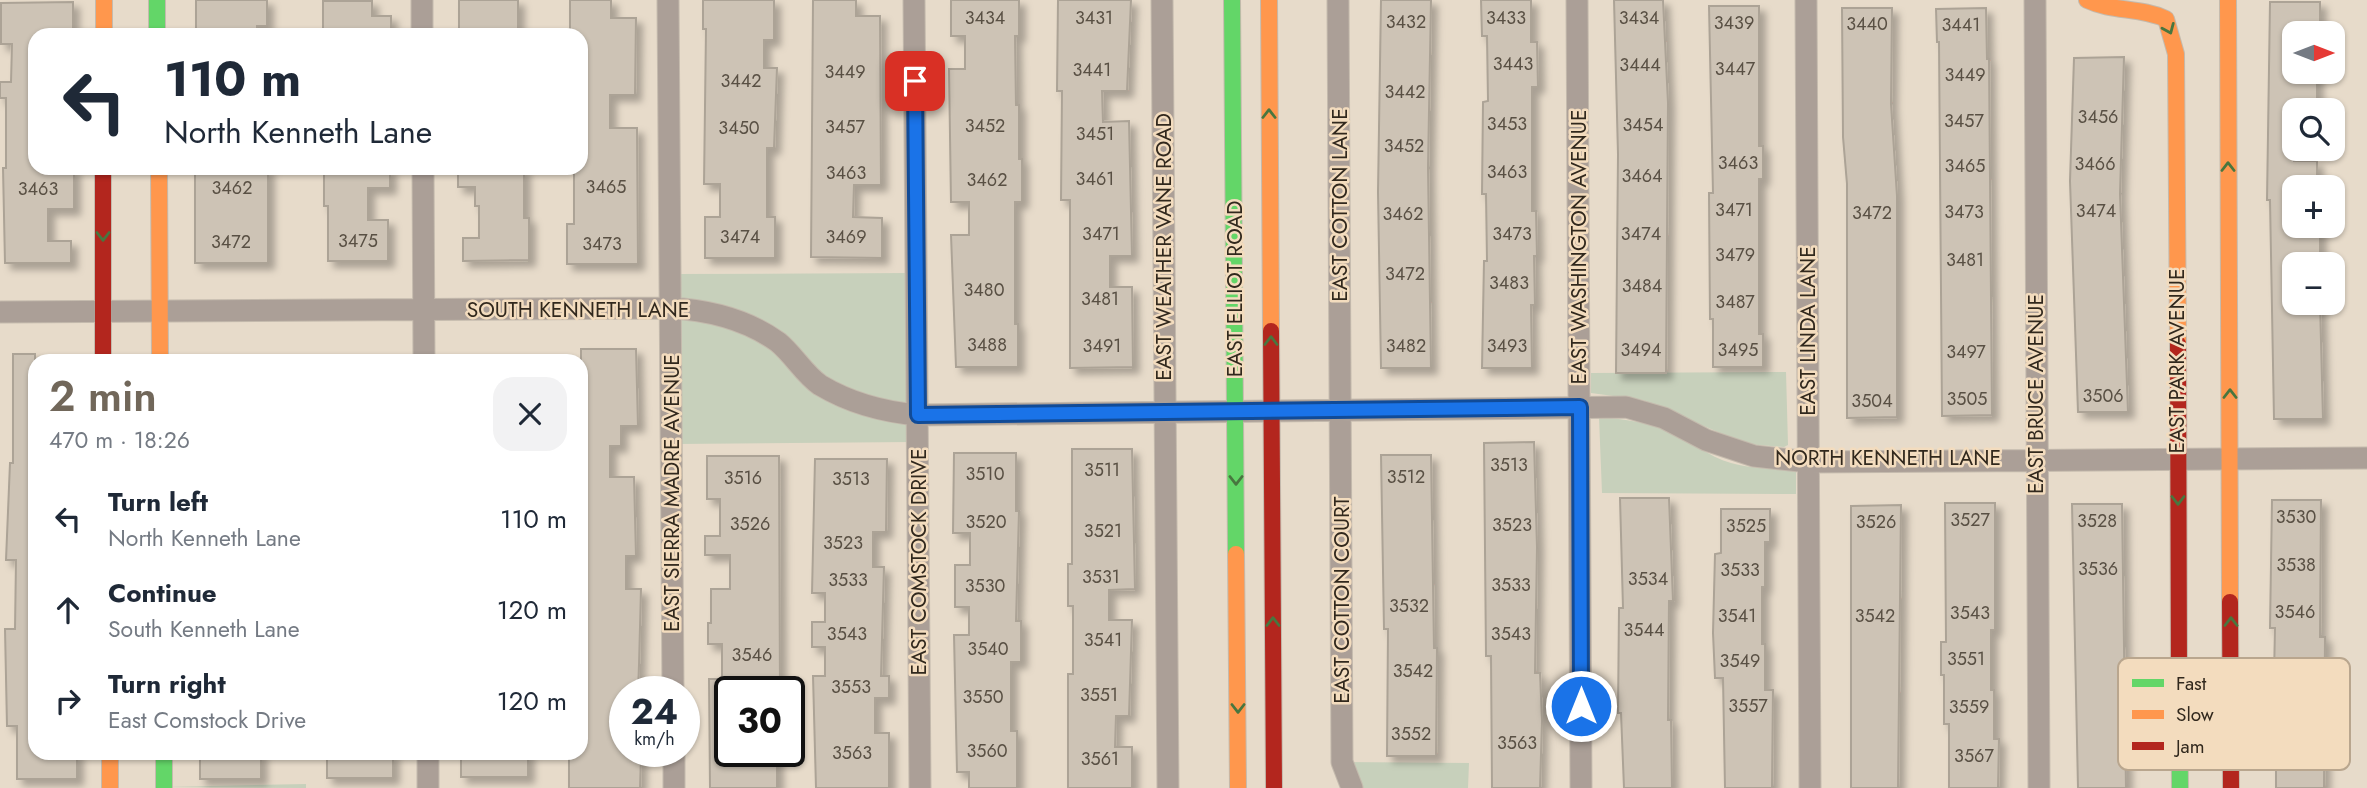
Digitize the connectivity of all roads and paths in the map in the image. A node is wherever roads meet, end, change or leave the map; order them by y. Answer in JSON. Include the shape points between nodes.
{"nodes":[{"id":1,"x":104,"y":0,"type":"edge"},
{"id":2,"x":157,"y":0,"type":"edge"},
{"id":3,"x":422,"y":0,"type":"edge"},
{"id":4,"x":668,"y":0,"type":"edge"},
{"id":5,"x":914,"y":0,"type":"edge"},
{"id":6,"x":1162,"y":0,"type":"edge"},
{"id":7,"x":1232,"y":0,"type":"edge"},
{"id":8,"x":1269,"y":0,"type":"edge"},
{"id":9,"x":1338,"y":0,"type":"edge"},
{"id":10,"x":1577,"y":0,"type":"edge"},
{"id":11,"x":1806,"y":0,"type":"edge"},
{"id":12,"x":2035,"y":0,"type":"edge"},
{"id":13,"x":2087,"y":0,"type":"edge"},
{"id":14,"x":2228,"y":0,"type":"edge"},
{"id":15,"x":104,"y":28,"type":"edge"},
{"id":16,"x":157,"y":28,"type":"edge"},
{"id":17,"x":422,"y":28,"type":"edge"},
{"id":18,"x":103,"y":175,"type":"edge"},
{"id":19,"x":159,"y":175,"type":"edge"},
{"id":20,"x":423,"y":175,"type":"edge"},
{"id":21,"x":670,"y":307,"type":"junction"},
{"id":22,"x":424,"y":309,"type":"junction"},
{"id":23,"x":160,"y":311,"type":"junction"},
{"id":24,"x":0,"y":312,"type":"edge"},
{"id":25,"x":103,"y":312,"type":"junction"},
{"id":26,"x":103,"y":354,"type":"edge"},
{"id":27,"x":160,"y":354,"type":"edge"},
{"id":28,"x":424,"y":354,"type":"edge"},
{"id":29,"x":1580,"y":407,"type":"junction"},
{"id":30,"x":1341,"y":409,"type":"junction"},
{"id":31,"x":1253,"y":411,"type":"junction"},
{"id":32,"x":1165,"y":413,"type":"junction"},
{"id":33,"x":918,"y":415,"type":"junction"},
{"id":34,"x":2177,"y":457,"type":"junction"},
{"id":35,"x":2367,"y":457,"type":"edge"},
{"id":36,"x":2036,"y":458,"type":"junction"},
{"id":37,"x":2230,"y":458,"type":"junction"},
{"id":38,"x":1809,"y":462,"type":"junction"},
{"id":39,"x":2179,"y":658,"type":"edge"},
{"id":40,"x":2231,"y":658,"type":"edge"},
{"id":41,"x":673,"y":676,"type":"edge"},
{"id":42,"x":110,"y":760,"type":"edge"},
{"id":43,"x":164,"y":760,"type":"edge"},
{"id":44,"x":428,"y":760,"type":"edge"},
{"id":45,"x":674,"y":767,"type":"edge"},
{"id":46,"x":2180,"y":770,"type":"edge"},
{"id":47,"x":2231,"y":770,"type":"edge"},
{"id":48,"x":110,"y":788,"type":"edge"},
{"id":49,"x":164,"y":788,"type":"edge"},
{"id":50,"x":428,"y":788,"type":"edge"},
{"id":51,"x":674,"y":788,"type":"edge"},
{"id":52,"x":920,"y":788,"type":"edge"},
{"id":53,"x":1168,"y":788,"type":"edge"},
{"id":54,"x":1238,"y":788,"type":"edge"},
{"id":55,"x":1274,"y":788,"type":"edge"},
{"id":56,"x":1352,"y":788,"type":"edge"},
{"id":57,"x":1581,"y":788,"type":"edge"},
{"id":58,"x":1810,"y":788,"type":"edge"},
{"id":59,"x":2039,"y":788,"type":"edge"},
{"id":60,"x":2180,"y":788,"type":"edge"},
{"id":61,"x":2231,"y":788,"type":"edge"}],
"edges":[{"from":1,"to":15,"type":"street"},
{"from":2,"to":16,"type":"street"},
{"from":3,"to":17,"type":"street"},
{"from":4,"to":21,"type":"street","name":"EAST SIERRA MADRE AVENUE"},
{"from":5,"to":33,"type":"street","name":"EAST COMSTOCK DRIVE"},
{"from":6,"to":32,"type":"street","name":"EAST WEATHER VANE ROAD"},
{"from":7,"to":31,"type":"street","name":"EAST ELLIOT ROAD"},
{"from":31,"to":8,"type":"street","name":"EAST ELLIOT ROAD","one_way":true},
{"from":9,"to":30,"type":"street","name":"EAST COTTON LANE"},
{"from":10,"to":29,"type":"street","name":"EAST WASHINGTON AVENUE"},
{"from":11,"to":38,"type":"street","name":"EAST LINDA LANE"},
{"from":12,"to":36,"type":"street","name":"EAST BRUCE AVENUE"},
{"from":13,"to":34,"type":"street","name":"EAST PARK AVENUE","one_way":true,"via":[[2104,7],[2152,11],[2166,19],[2172,32],[2176,54]]},
{"from":37,"to":14,"type":"street","one_way":true},
{"from":18,"to":25,"type":"street","one_way":true},
{"from":19,"to":23,"type":"street"},
{"from":20,"to":22,"type":"street"},
{"from":21,"to":22,"type":"street","name":"SOUTH KENNETH LANE"},
{"from":21,"to":33,"type":"street","name":"SOUTH KENNETH LANE","via":[[719,314],[743,323],[778,342],[819,384],[870,407]]},
{"from":21,"to":41,"type":"street","name":"EAST SIERRA MADRE AVENUE"},
{"from":22,"to":23,"type":"street","name":"SOUTH KENNETH LANE"},
{"from":22,"to":28,"type":"street"},
{"from":23,"to":25,"type":"street","name":"SOUTH KENNETH LANE"},
{"from":23,"to":27,"type":"street"},
{"from":24,"to":25,"type":"street","name":"SOUTH KENNETH LANE"},
{"from":25,"to":26,"type":"street"},
{"from":29,"to":30,"type":"street","name":"NORTH KENNETH LANE"},
{"from":29,"to":38,"type":"street","name":"NORTH KENNETH LANE","via":[[1626,407],[1754,456]]},
{"from":29,"to":57,"type":"street","name":"EAST WASHINGTON AVENUE"},
{"from":30,"to":31,"type":"street","name":"NORTH KENNETH LANE"},
{"from":30,"to":56,"type":"street","name":"EAST COTTON COURT","via":[[1342,762]]},
{"from":31,"to":32,"type":"street","name":"SOUTH KENNETH LANE"},
{"from":31,"to":54,"type":"street","name":"EAST ELLIOT ROAD","one_way":true},
{"from":55,"to":31,"type":"street","name":"EAST ELLIOT ROAD","one_way":true},
{"from":32,"to":33,"type":"street","name":"SOUTH KENNETH LANE"},
{"from":32,"to":53,"type":"street","name":"EAST WEATHER VANE ROAD"},
{"from":33,"to":52,"type":"street","name":"EAST COMSTOCK DRIVE"},
{"from":34,"to":36,"type":"street","name":"NORTH KENNETH LANE"},
{"from":34,"to":37,"type":"street","name":"NORTH KENNETH LANE"},
{"from":34,"to":39,"type":"street","name":"EAST PARK AVENUE","one_way":true},
{"from":35,"to":37,"type":"street","name":"NORTH KENNETH LANE"},
{"from":36,"to":38,"type":"street","name":"NORTH KENNETH LANE"},
{"from":36,"to":59,"type":"street","name":"EAST BRUCE AVENUE"},
{"from":40,"to":37,"type":"street","one_way":true},
{"from":38,"to":58,"type":"street","name":"EAST LINDA LANE"},
{"from":42,"to":48,"type":"street"},
{"from":43,"to":49,"type":"street"},
{"from":44,"to":50,"type":"street"},
{"from":45,"to":51,"type":"street"},
{"from":46,"to":60,"type":"street","name":"EAST PARK AVENUE","one_way":true},
{"from":61,"to":47,"type":"street","one_way":true}]}
